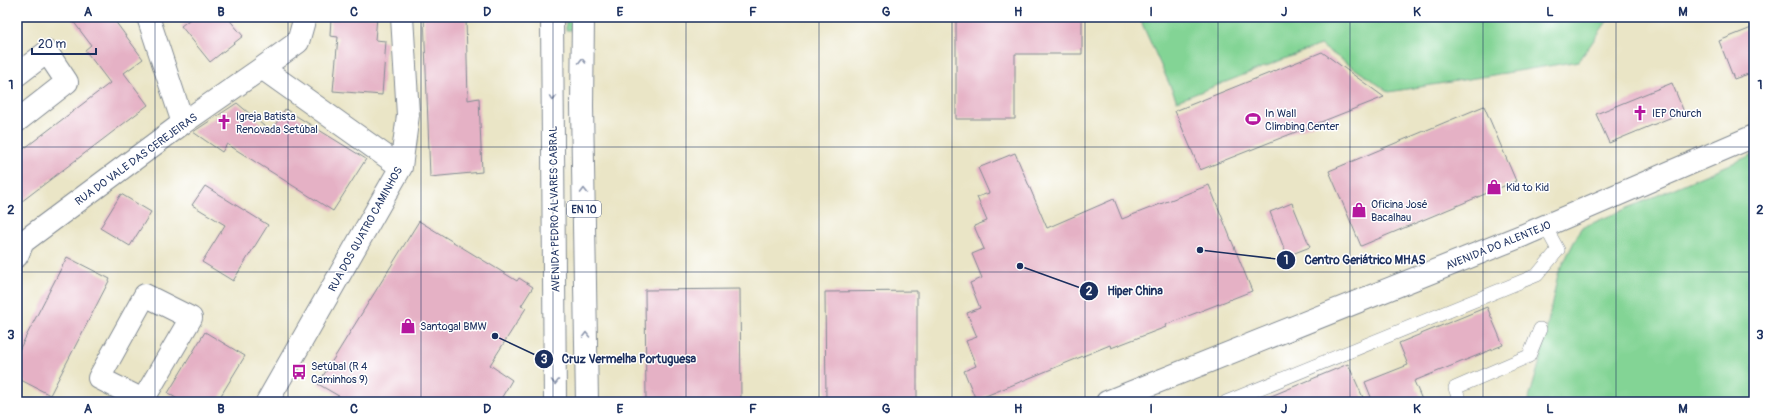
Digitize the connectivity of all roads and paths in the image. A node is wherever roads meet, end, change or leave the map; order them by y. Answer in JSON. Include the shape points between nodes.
{"nodes":[{"id":1,"x":148,"y":17,"type":"edge"},
{"id":2,"x":402,"y":17,"type":"edge"},
{"id":3,"x":552,"y":17,"type":"edge"},
{"id":4,"x":583,"y":17,"type":"edge"},
{"id":5,"x":301,"y":20,"type":"edge"},
{"id":6,"x":262,"y":68,"type":"junction"},
{"id":7,"x":17,"y":75,"type":"edge"},
{"id":8,"x":17,"y":121,"type":"edge"},
{"id":9,"x":183,"y":123,"type":"junction"},
{"id":10,"x":1754,"y":136,"type":"edge"},
{"id":11,"x":401,"y":167,"type":"junction"},
{"id":12,"x":1545,"y":226,"type":"junction"},
{"id":13,"x":19,"y":244,"type":"edge"},
{"id":14,"x":1540,"y":329,"type":"dead end"},
{"id":15,"x":144,"y":401,"type":"edge"},
{"id":16,"x":267,"y":402,"type":"edge"},
{"id":17,"x":555,"y":402,"type":"edge"},
{"id":18,"x":587,"y":402,"type":"edge"},
{"id":19,"x":1107,"y":402,"type":"edge"},
{"id":20,"x":1226,"y":402,"type":"edge"},
{"id":21,"x":1460,"y":402,"type":"edge"}],
"edges":[{"from":1,"to":9,"type":"street"},
{"from":2,"to":11,"type":"street","name":"RUA DOS QUATRO CAMINHOS","via":[[408,115]]},
{"from":3,"to":17,"type":"street","name":"AVENIDA PEDRO ÁLVARES CABRAL","number":"EN 10","one_way":true},
{"from":18,"to":4,"type":"street","number":"EN 10","one_way":true},
{"from":5,"to":6,"type":"street","name":"RUA DO VALE DAS CEREJEIRAS","via":[[298,42]]},
{"from":6,"to":9,"type":"street","name":"RUA DO VALE DAS CEREJEIRAS"},
{"from":6,"to":11,"type":"street"},
{"from":7,"to":8,"type":"street","via":[[47,52],[67,82]]},
{"from":9,"to":13,"type":"street","name":"RUA DO VALE DAS CEREJEIRAS"},
{"from":10,"to":12,"type":"street","name":"AVENIDA DO ALENTEJO"},
{"from":11,"to":16,"type":"street","name":"RUA DOS QUATRO CAMINHOS"},
{"from":12,"to":19,"type":"street","name":"AVENIDA DO ALENTEJO"},
{"from":12,"to":20,"type":"lane","via":[[1558,250],[1537,275]]},
{"from":14,"to":21,"type":"lane","via":[[1529,356],[1455,388]]},
{"from":15,"to":15,"type":"street","via":[[99,378],[145,295],[191,318]]}]}
